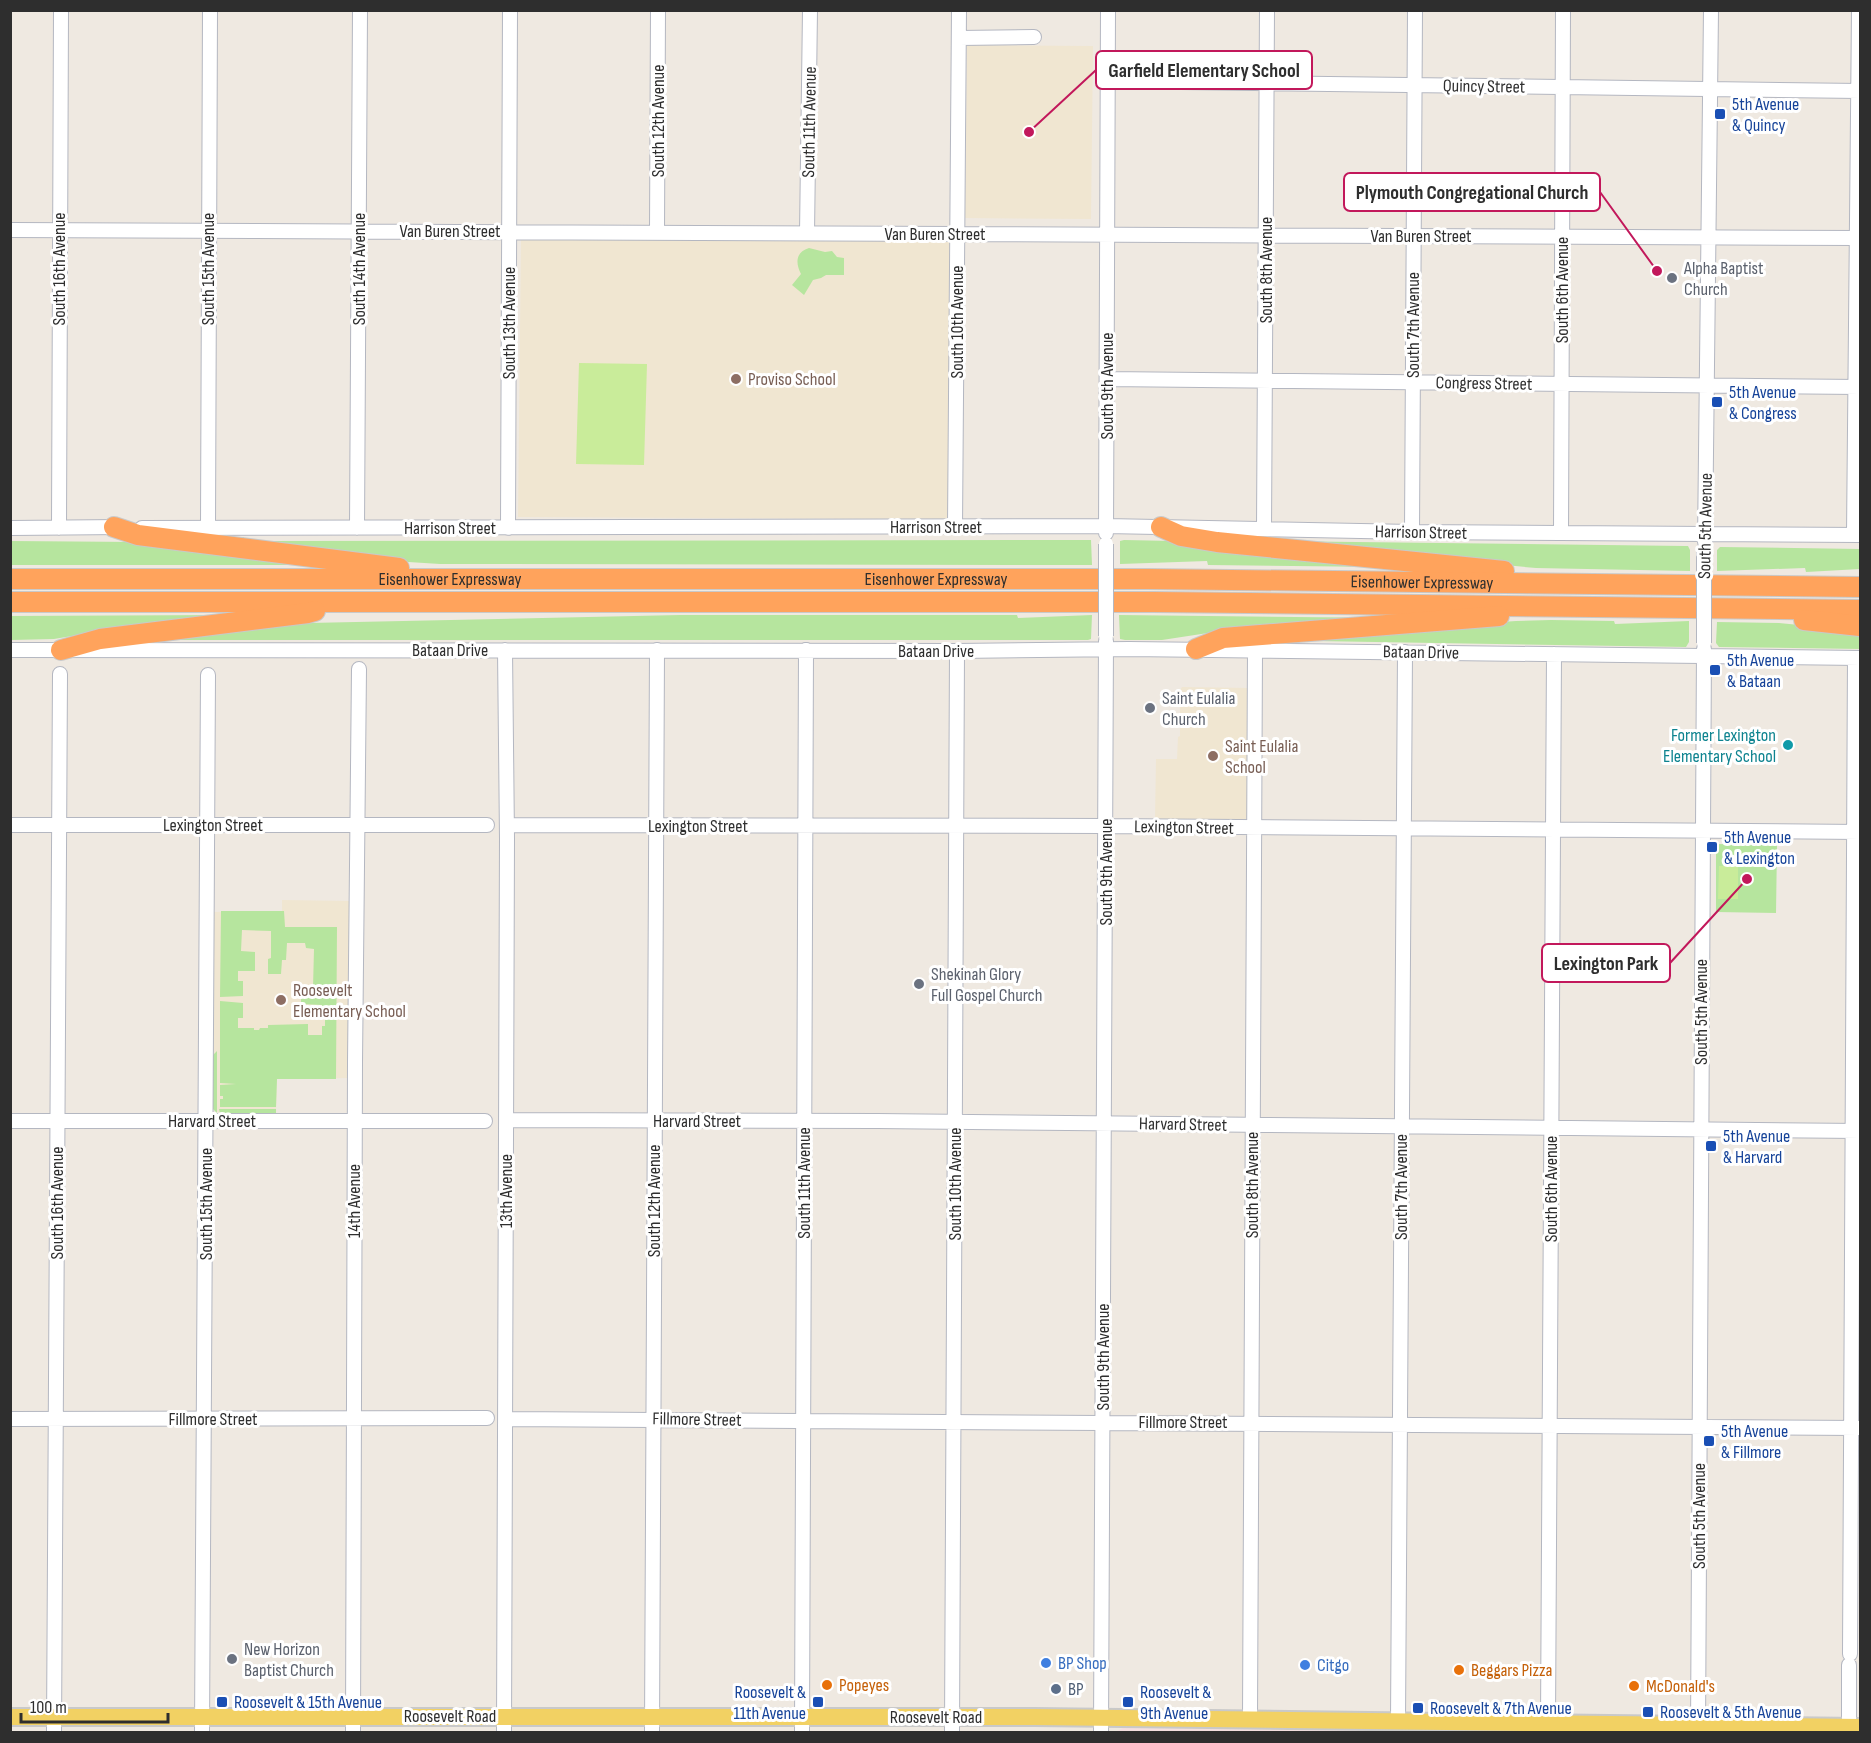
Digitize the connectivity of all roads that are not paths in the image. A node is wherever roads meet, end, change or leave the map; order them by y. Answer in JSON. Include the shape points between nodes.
{"nodes":[{"id":1,"x":61,"y":10,"type":"edge"},
{"id":2,"x":210,"y":10,"type":"edge"},
{"id":3,"x":360,"y":10,"type":"edge"},
{"id":4,"x":510,"y":10,"type":"edge"},
{"id":5,"x":658,"y":10,"type":"edge"},
{"id":6,"x":810,"y":10,"type":"edge"},
{"id":7,"x":959,"y":10,"type":"edge"},
{"id":8,"x":1108,"y":10,"type":"edge"},
{"id":9,"x":1267,"y":10,"type":"edge"},
{"id":10,"x":1415,"y":10,"type":"edge"},
{"id":11,"x":1563,"y":10,"type":"edge"},
{"id":12,"x":1711,"y":10,"type":"edge"},
{"id":13,"x":1859,"y":10,"type":"edge"},
{"id":14,"x":1034,"y":37,"type":"dead end"},
{"id":15,"x":959,"y":38,"type":"junction"},
{"id":16,"x":1108,"y":81,"type":"junction"},
{"id":17,"x":1267,"y":84,"type":"junction"},
{"id":18,"x":1414,"y":85,"type":"junction"},
{"id":19,"x":1563,"y":87,"type":"junction"},
{"id":20,"x":1710,"y":89,"type":"junction"},
{"id":21,"x":1859,"y":91,"type":"edge"},
{"id":22,"x":10,"y":230,"type":"edge"},
{"id":23,"x":59,"y":230,"type":"junction"},
{"id":24,"x":209,"y":230,"type":"junction"},
{"id":25,"x":359,"y":231,"type":"junction"},
{"id":26,"x":509,"y":232,"type":"junction"},
{"id":27,"x":657,"y":232,"type":"junction"},
{"id":28,"x":807,"y":233,"type":"junction"},
{"id":29,"x":957,"y":234,"type":"junction"},
{"id":30,"x":1107,"y":234,"type":"junction"},
{"id":31,"x":1266,"y":235,"type":"junction"},
{"id":32,"x":1414,"y":236,"type":"junction"},
{"id":33,"x":1562,"y":237,"type":"junction"},
{"id":34,"x":1708,"y":237,"type":"junction"},
{"id":35,"x":1859,"y":238,"type":"edge"},
{"id":36,"x":1107,"y":379,"type":"junction"},
{"id":37,"x":1265,"y":381,"type":"junction"},
{"id":38,"x":1413,"y":382,"type":"junction"},
{"id":39,"x":1561,"y":383,"type":"junction"},
{"id":40,"x":1706,"y":385,"type":"junction"},
{"id":41,"x":1858,"y":387,"type":"edge"},
{"id":42,"x":956,"y":526,"type":"junction"},
{"id":43,"x":1106,"y":526,"type":"junction"},
{"id":44,"x":114,"y":527,"type":"junction"},
{"id":45,"x":1161,"y":527,"type":"junction"},
{"id":46,"x":10,"y":528,"type":"edge"},
{"id":47,"x":59,"y":528,"type":"junction"},
{"id":48,"x":208,"y":528,"type":"junction"},
{"id":49,"x":357,"y":528,"type":"junction"},
{"id":50,"x":508,"y":528,"type":"junction"},
{"id":51,"x":1264,"y":529,"type":"junction"},
{"id":52,"x":1412,"y":532,"type":"junction"},
{"id":53,"x":1561,"y":533,"type":"junction"},
{"id":54,"x":1705,"y":534,"type":"junction"},
{"id":55,"x":1857,"y":535,"type":"edge"},
{"id":56,"x":1860,"y":575,"type":"edge"},
{"id":57,"x":440,"y":578,"type":"junction"},
{"id":58,"x":10,"y":579,"type":"edge"},
{"id":59,"x":1547,"y":583,"type":"junction"},
{"id":60,"x":1818,"y":587,"type":"junction"},
{"id":61,"x":1860,"y":587,"type":"edge"},
{"id":62,"x":10,"y":602,"type":"edge"},
{"id":63,"x":343,"y":602,"type":"junction"},
{"id":64,"x":1532,"y":606,"type":"junction"},
{"id":65,"x":1777,"y":609,"type":"junction"},
{"id":66,"x":1860,"y":610,"type":"edge"},
{"id":67,"x":1860,"y":626,"type":"edge"},
{"id":68,"x":1106,"y":642,"type":"junction"},
{"id":69,"x":1196,"y":649,"type":"junction"},
{"id":70,"x":1704,"y":649,"type":"junction"},
{"id":71,"x":10,"y":650,"type":"edge"},
{"id":72,"x":61,"y":650,"type":"junction"},
{"id":73,"x":505,"y":650,"type":"junction"},
{"id":74,"x":657,"y":650,"type":"junction"},
{"id":75,"x":806,"y":650,"type":"junction"},
{"id":76,"x":1255,"y":650,"type":"junction"},
{"id":77,"x":957,"y":651,"type":"junction"},
{"id":78,"x":1405,"y":652,"type":"junction"},
{"id":79,"x":1554,"y":654,"type":"junction"},
{"id":80,"x":1857,"y":658,"type":"edge"},
{"id":81,"x":358,"y":669,"type":"dead end"},
{"id":82,"x":60,"y":674,"type":"dead end"},
{"id":83,"x":208,"y":675,"type":"dead end"},
{"id":84,"x":10,"y":825,"type":"edge"},
{"id":85,"x":59,"y":825,"type":"junction"},
{"id":86,"x":207,"y":825,"type":"junction"},
{"id":87,"x":356,"y":825,"type":"junction"},
{"id":88,"x":487,"y":825,"type":"dead end"},
{"id":89,"x":507,"y":825,"type":"junction"},
{"id":90,"x":656,"y":826,"type":"junction"},
{"id":91,"x":806,"y":826,"type":"junction"},
{"id":92,"x":956,"y":826,"type":"junction"},
{"id":93,"x":1106,"y":826,"type":"junction"},
{"id":94,"x":1254,"y":828,"type":"junction"},
{"id":95,"x":1404,"y":829,"type":"junction"},
{"id":96,"x":1552,"y":830,"type":"junction"},
{"id":97,"x":1702,"y":831,"type":"junction"},
{"id":98,"x":1857,"y":832,"type":"edge"},
{"id":99,"x":206,"y":1120,"type":"junction"},
{"id":100,"x":355,"y":1120,"type":"junction"},
{"id":101,"x":506,"y":1120,"type":"junction"},
{"id":102,"x":10,"y":1121,"type":"edge"},
{"id":103,"x":57,"y":1121,"type":"junction"},
{"id":104,"x":485,"y":1121,"type":"dead end"},
{"id":105,"x":655,"y":1121,"type":"junction"},
{"id":106,"x":804,"y":1121,"type":"junction"},
{"id":107,"x":955,"y":1122,"type":"junction"},
{"id":108,"x":1104,"y":1123,"type":"junction"},
{"id":109,"x":1253,"y":1125,"type":"junction"},
{"id":110,"x":1401,"y":1126,"type":"junction"},
{"id":111,"x":1551,"y":1128,"type":"junction"},
{"id":112,"x":1700,"y":1130,"type":"junction"},
{"id":113,"x":1856,"y":1131,"type":"edge"},
{"id":114,"x":487,"y":1418,"type":"dead end"},
{"id":115,"x":10,"y":1419,"type":"edge"},
{"id":116,"x":56,"y":1419,"type":"junction"},
{"id":117,"x":204,"y":1419,"type":"junction"},
{"id":118,"x":354,"y":1419,"type":"junction"},
{"id":119,"x":504,"y":1419,"type":"junction"},
{"id":120,"x":653,"y":1419,"type":"junction"},
{"id":121,"x":804,"y":1420,"type":"junction"},
{"id":122,"x":954,"y":1421,"type":"junction"},
{"id":123,"x":1102,"y":1422,"type":"junction"},
{"id":124,"x":1251,"y":1423,"type":"junction"},
{"id":125,"x":1401,"y":1425,"type":"junction"},
{"id":126,"x":1550,"y":1426,"type":"junction"},
{"id":127,"x":1699,"y":1427,"type":"junction"},
{"id":128,"x":1856,"y":1428,"type":"edge"},
{"id":129,"x":10,"y":1717,"type":"edge"},
{"id":130,"x":1250,"y":1719,"type":"junction"},
{"id":131,"x":1398,"y":1721,"type":"junction"},
{"id":132,"x":1548,"y":1723,"type":"junction"},
{"id":133,"x":202,"y":1724,"type":"edge"},
{"id":134,"x":353,"y":1724,"type":"edge"},
{"id":135,"x":504,"y":1724,"type":"edge"},
{"id":136,"x":652,"y":1724,"type":"edge"},
{"id":137,"x":802,"y":1724,"type":"edge"},
{"id":138,"x":54,"y":1725,"type":"edge"},
{"id":139,"x":952,"y":1725,"type":"edge"},
{"id":140,"x":1101,"y":1725,"type":"edge"},
{"id":141,"x":1855,"y":1727,"type":"edge"},
{"id":142,"x":1641,"y":1728,"type":"edge"},
{"id":143,"x":1698,"y":1729,"type":"edge"},
{"id":144,"x":1768,"y":1729,"type":"edge"}],
"edges":[{"from":1,"to":23,"type":"street","name":"South 16th Avenue"},
{"from":2,"to":24,"type":"street","name":"South 15th Avenue"},
{"from":3,"to":25,"type":"street","name":"South 14th Avenue"},
{"from":4,"to":26,"type":"street","name":"South 13th Avenue"},
{"from":5,"to":27,"type":"street","name":"South 12th Avenue"},
{"from":6,"to":28,"type":"street","name":"South 11th Avenue"},
{"from":7,"to":15,"type":"street","name":"South 10th Avenue"},
{"from":8,"to":16,"type":"street","name":"South 9th Avenue"},
{"from":9,"to":17,"type":"street","name":"South 8th Avenue"},
{"from":10,"to":18,"type":"street","name":"South 7th Avenue"},
{"from":11,"to":19,"type":"street","name":"South 6th Avenue"},
{"from":12,"to":20,"type":"street","name":"South 5th Avenue"},
{"from":13,"to":21,"type":"street"},
{"from":14,"to":15,"type":"street"},
{"from":15,"to":29,"type":"street","name":"South 10th Avenue"},
{"from":16,"to":17,"type":"street","name":"Quincy Street"},
{"from":16,"to":30,"type":"street","name":"South 9th Avenue"},
{"from":17,"to":18,"type":"street","name":"Quincy Street"},
{"from":17,"to":31,"type":"street","name":"South 8th Avenue"},
{"from":18,"to":19,"type":"street","name":"Quincy Street"},
{"from":18,"to":32,"type":"street","name":"South 7th Avenue"},
{"from":19,"to":20,"type":"street","name":"Quincy Street"},
{"from":19,"to":33,"type":"street","name":"South 6th Avenue"},
{"from":20,"to":21,"type":"street","name":"Quincy Street"},
{"from":20,"to":34,"type":"street","name":"South 5th Avenue"},
{"from":21,"to":35,"type":"street"},
{"from":22,"to":23,"type":"street","name":"Van Buren Street"},
{"from":23,"to":24,"type":"street","name":"Van Buren Street"},
{"from":23,"to":47,"type":"street","name":"South 16th Avenue"},
{"from":24,"to":25,"type":"street","name":"Van Buren Street"},
{"from":24,"to":48,"type":"street","name":"South 15th Avenue"},
{"from":25,"to":26,"type":"street","name":"Van Buren Street"},
{"from":25,"to":49,"type":"street","name":"South 14th Avenue"},
{"from":26,"to":27,"type":"street","name":"Van Buren Street"},
{"from":26,"to":50,"type":"street","name":"South 13th Avenue"},
{"from":27,"to":28,"type":"street","name":"Van Buren Street"},
{"from":28,"to":29,"type":"street","name":"Van Buren Street"},
{"from":29,"to":30,"type":"street","name":"Van Buren Street"},
{"from":29,"to":42,"type":"street","name":"South 10th Avenue"},
{"from":30,"to":31,"type":"street","name":"Van Buren Street"},
{"from":30,"to":36,"type":"street","name":"South 9th Avenue"},
{"from":31,"to":32,"type":"street","name":"Van Buren Street"},
{"from":31,"to":37,"type":"street","name":"South 8th Avenue"},
{"from":32,"to":33,"type":"street","name":"Van Buren Street"},
{"from":32,"to":38,"type":"street","name":"South 7th Avenue"},
{"from":33,"to":34,"type":"street","name":"Van Buren Street"},
{"from":33,"to":39,"type":"street","name":"South 6th Avenue"},
{"from":34,"to":35,"type":"street","name":"Van Buren Street"},
{"from":34,"to":40,"type":"street","name":"South 5th Avenue"},
{"from":35,"to":41,"type":"street"},
{"from":36,"to":37,"type":"street","name":"Congress Street"},
{"from":36,"to":43,"type":"street","name":"South 9th Avenue"},
{"from":37,"to":38,"type":"street","name":"Congress Street"},
{"from":37,"to":51,"type":"street","name":"South 8th Avenue"},
{"from":38,"to":39,"type":"street","name":"Congress Street"},
{"from":38,"to":52,"type":"street","name":"South 7th Avenue"},
{"from":39,"to":40,"type":"street","name":"Congress Street"},
{"from":39,"to":53,"type":"street","name":"South 6th Avenue"},
{"from":40,"to":41,"type":"street","name":"Congress Street"},
{"from":40,"to":54,"type":"street","name":"South 5th Avenue"},
{"from":41,"to":55,"type":"street"},
{"from":42,"to":43,"type":"street","name":"Harrison Street"},
{"from":42,"to":50,"type":"street","name":"Harrison Street"},
{"from":43,"to":45,"type":"street","name":"Harrison Street"},
{"from":43,"to":68,"type":"street","name":"South 9th Avenue","bridge":true},
{"from":44,"to":47,"type":"street","name":"Harrison Street"},
{"from":44,"to":48,"type":"street","name":"Harrison Street"},
{"from":44,"to":57,"type":"highway","via":[[138,535],[398,567]]},
{"from":45,"to":51,"type":"street","name":"Harrison Street"},
{"from":45,"to":59,"type":"highway","via":[[1181,536],[1217,542],[1501,570]]},
{"from":46,"to":47,"type":"street","name":"Harrison Street"},
{"from":48,"to":49,"type":"street","name":"Harrison Street"},
{"from":49,"to":50,"type":"street","name":"Harrison Street"},
{"from":51,"to":52,"type":"street","name":"Harrison Street"},
{"from":52,"to":53,"type":"street","name":"Harrison Street"},
{"from":53,"to":54,"type":"street","name":"Harrison Street"},
{"from":54,"to":55,"type":"street","name":"Harrison Street"},
{"from":54,"to":70,"type":"street","name":"South 5th Avenue","bridge":true},
{"from":56,"to":60,"type":"highway"},
{"from":57,"to":58,"type":"highway","name":"Eisenhower Expressway"},
{"from":57,"to":59,"type":"highway","name":"Eisenhower Expressway"},
{"from":59,"to":60,"type":"highway","name":"Eisenhower Expressway"},
{"from":60,"to":61,"type":"highway","name":"Eisenhower Expressway"},
{"from":62,"to":63,"type":"highway","name":"Eisenhower Expressway"},
{"from":63,"to":64,"type":"highway","name":"Eisenhower Expressway"},
{"from":63,"to":72,"type":"highway","via":[[308,613],[100,639]]},
{"from":64,"to":65,"type":"highway","name":"Eisenhower Expressway"},
{"from":64,"to":69,"type":"highway","via":[[1497,617],[1223,638]]},
{"from":65,"to":66,"type":"highway","name":"Eisenhower Expressway"},
{"from":65,"to":67,"type":"highway","via":[[1806,620]]},
{"from":68,"to":69,"type":"street","name":"Bataan Drive"},
{"from":68,"to":77,"type":"street","name":"Bataan Drive"},
{"from":68,"to":93,"type":"street","name":"South 9th Avenue"},
{"from":69,"to":76,"type":"street","name":"Bataan Drive"},
{"from":70,"to":79,"type":"street","name":"Bataan Drive"},
{"from":70,"to":80,"type":"street","name":"Bataan Drive"},
{"from":70,"to":97,"type":"street","name":"South 5th Avenue"},
{"from":71,"to":72,"type":"street","name":"Bataan Drive"},
{"from":72,"to":73,"type":"street","name":"Bataan Drive"},
{"from":73,"to":74,"type":"street","name":"Bataan Drive"},
{"from":73,"to":89,"type":"street","name":"13th Avenue"},
{"from":74,"to":75,"type":"street","name":"Bataan Drive"},
{"from":74,"to":90,"type":"street","name":"South 12th Avenue"},
{"from":75,"to":77,"type":"street","name":"Bataan Drive"},
{"from":75,"to":91,"type":"street","name":"South 11th Avenue"},
{"from":76,"to":78,"type":"street","name":"Bataan Drive"},
{"from":76,"to":94,"type":"street","name":"South 8th Avenue"},
{"from":77,"to":92,"type":"street","name":"South 10th Avenue"},
{"from":78,"to":79,"type":"street","name":"Bataan Drive"},
{"from":78,"to":95,"type":"street","name":"South 7th Avenue"},
{"from":79,"to":96,"type":"street","name":"South 6th Avenue"},
{"from":80,"to":98,"type":"street"},
{"from":81,"to":87,"type":"street","name":"14th Avenue"},
{"from":82,"to":85,"type":"street","name":"South 16th Avenue"},
{"from":83,"to":86,"type":"street","name":"South 15th Avenue"},
{"from":84,"to":85,"type":"street","name":"Lexington Street"},
{"from":85,"to":86,"type":"street","name":"Lexington Street"},
{"from":85,"to":103,"type":"street","name":"South 16th Avenue"},
{"from":86,"to":87,"type":"street","name":"Lexington Street"},
{"from":86,"to":99,"type":"street","name":"South 15th Avenue"},
{"from":87,"to":88,"type":"street","name":"Lexington Street"},
{"from":87,"to":100,"type":"street","name":"14th Avenue"},
{"from":89,"to":90,"type":"street","name":"Lexington Street"},
{"from":89,"to":101,"type":"street","name":"13th Avenue"},
{"from":90,"to":91,"type":"street","name":"Lexington Street"},
{"from":90,"to":105,"type":"street","name":"South 12th Avenue"},
{"from":91,"to":92,"type":"street","name":"Lexington Street"},
{"from":91,"to":106,"type":"street","name":"South 11th Avenue"},
{"from":92,"to":93,"type":"street","name":"Lexington Street"},
{"from":92,"to":107,"type":"street","name":"South 10th Avenue"},
{"from":93,"to":94,"type":"street","name":"Lexington Street"},
{"from":93,"to":108,"type":"street","name":"South 9th Avenue"},
{"from":94,"to":95,"type":"street","name":"Lexington Street"},
{"from":94,"to":109,"type":"street","name":"South 8th Avenue"},
{"from":95,"to":96,"type":"street","name":"Lexington Street"},
{"from":95,"to":110,"type":"street","name":"South 7th Avenue"},
{"from":96,"to":97,"type":"street","name":"Lexington Street"},
{"from":96,"to":111,"type":"street","name":"South 6th Avenue"},
{"from":97,"to":98,"type":"street","name":"Lexington Street"},
{"from":97,"to":112,"type":"street","name":"South 5th Avenue"},
{"from":98,"to":113,"type":"street"},
{"from":99,"to":100,"type":"street","name":"Harvard Street"},
{"from":99,"to":103,"type":"street","name":"Harvard Street"},
{"from":99,"to":117,"type":"street","name":"South 15th Avenue"},
{"from":100,"to":104,"type":"street","name":"Harvard Street"},
{"from":100,"to":118,"type":"street","name":"14th Avenue"},
{"from":101,"to":105,"type":"street","name":"Harvard Street"},
{"from":101,"to":119,"type":"street","name":"13th Avenue"},
{"from":102,"to":103,"type":"street","name":"Harvard Street"},
{"from":103,"to":116,"type":"street","name":"South 16th Avenue"},
{"from":105,"to":106,"type":"street","name":"Harvard Street"},
{"from":105,"to":120,"type":"street","name":"South 12th Avenue"},
{"from":106,"to":107,"type":"street","name":"Harvard Street"},
{"from":106,"to":121,"type":"street","name":"South 11th Avenue"},
{"from":107,"to":108,"type":"street","name":"Harvard Street"},
{"from":107,"to":122,"type":"street","name":"South 10th Avenue"},
{"from":108,"to":109,"type":"street","name":"Harvard Street"},
{"from":108,"to":123,"type":"street","name":"South 9th Avenue"},
{"from":109,"to":110,"type":"street","name":"Harvard Street"},
{"from":109,"to":124,"type":"street","name":"South 8th Avenue"},
{"from":110,"to":111,"type":"street","name":"Harvard Street"},
{"from":110,"to":125,"type":"street","name":"South 7th Avenue"},
{"from":111,"to":112,"type":"street","name":"Harvard Street"},
{"from":111,"to":126,"type":"street","name":"South 6th Avenue"},
{"from":112,"to":113,"type":"street","name":"Harvard Street"},
{"from":112,"to":127,"type":"street","name":"South 5th Avenue"},
{"from":113,"to":128,"type":"street"},
{"from":114,"to":118,"type":"street","name":"Fillmore Street"},
{"from":115,"to":116,"type":"street","name":"Fillmore Street"},
{"from":116,"to":117,"type":"street","name":"Fillmore Street"},
{"from":116,"to":138,"type":"street","name":"South 16th Avenue"},
{"from":117,"to":118,"type":"street","name":"Fillmore Street"},
{"from":117,"to":133,"type":"street","name":"South 15th Avenue"},
{"from":118,"to":134,"type":"street","name":"14th Avenue"},
{"from":119,"to":120,"type":"street","name":"Fillmore Street"},
{"from":119,"to":135,"type":"street","name":"13th Avenue"},
{"from":120,"to":121,"type":"street","name":"Fillmore Street"},
{"from":120,"to":136,"type":"street","name":"South 12th Avenue"},
{"from":121,"to":122,"type":"street","name":"Fillmore Street"},
{"from":121,"to":137,"type":"street","name":"South 11th Avenue"},
{"from":122,"to":123,"type":"street","name":"Fillmore Street"},
{"from":122,"to":139,"type":"street","name":"South 10th Avenue"},
{"from":123,"to":124,"type":"street","name":"Fillmore Street"},
{"from":123,"to":140,"type":"street","name":"South 9th Avenue"},
{"from":124,"to":125,"type":"street","name":"Fillmore Street"},
{"from":124,"to":130,"type":"street","name":"South 8th Avenue"},
{"from":125,"to":126,"type":"street","name":"Fillmore Street"},
{"from":125,"to":131,"type":"street","name":"South 7th Avenue"},
{"from":126,"to":127,"type":"street","name":"Fillmore Street"},
{"from":126,"to":132,"type":"street","name":"South 6th Avenue"},
{"from":127,"to":128,"type":"street","name":"Fillmore Street"},
{"from":127,"to":143,"type":"street","name":"South 5th Avenue"},
{"from":128,"to":141,"type":"street","via":[[1849,1659]]},
{"from":129,"to":138,"type":"main road","name":"Roosevelt Road"},
{"from":130,"to":131,"type":"main road","name":"Roosevelt Road"},
{"from":130,"to":140,"type":"main road","name":"Roosevelt Road"},
{"from":131,"to":132,"type":"main road","name":"Roosevelt Road"},
{"from":132,"to":142,"type":"main road","name":"Roosevelt Road"},
{"from":133,"to":134,"type":"main road","name":"Roosevelt Road"},
{"from":133,"to":138,"type":"main road","name":"Roosevelt Road"},
{"from":134,"to":135,"type":"main road","name":"Roosevelt Road"},
{"from":135,"to":136,"type":"main road","name":"Roosevelt Road"},
{"from":136,"to":137,"type":"main road","name":"Roosevelt Road"},
{"from":137,"to":139,"type":"main road","name":"Roosevelt Road"},
{"from":139,"to":140,"type":"main road","name":"Roosevelt Road"},
{"from":141,"to":144,"type":"main road","name":"Roosevelt Road"},
{"from":142,"to":143,"type":"main road","name":"Roosevelt Road"},
{"from":143,"to":144,"type":"main road","name":"Roosevelt Road"}]}
